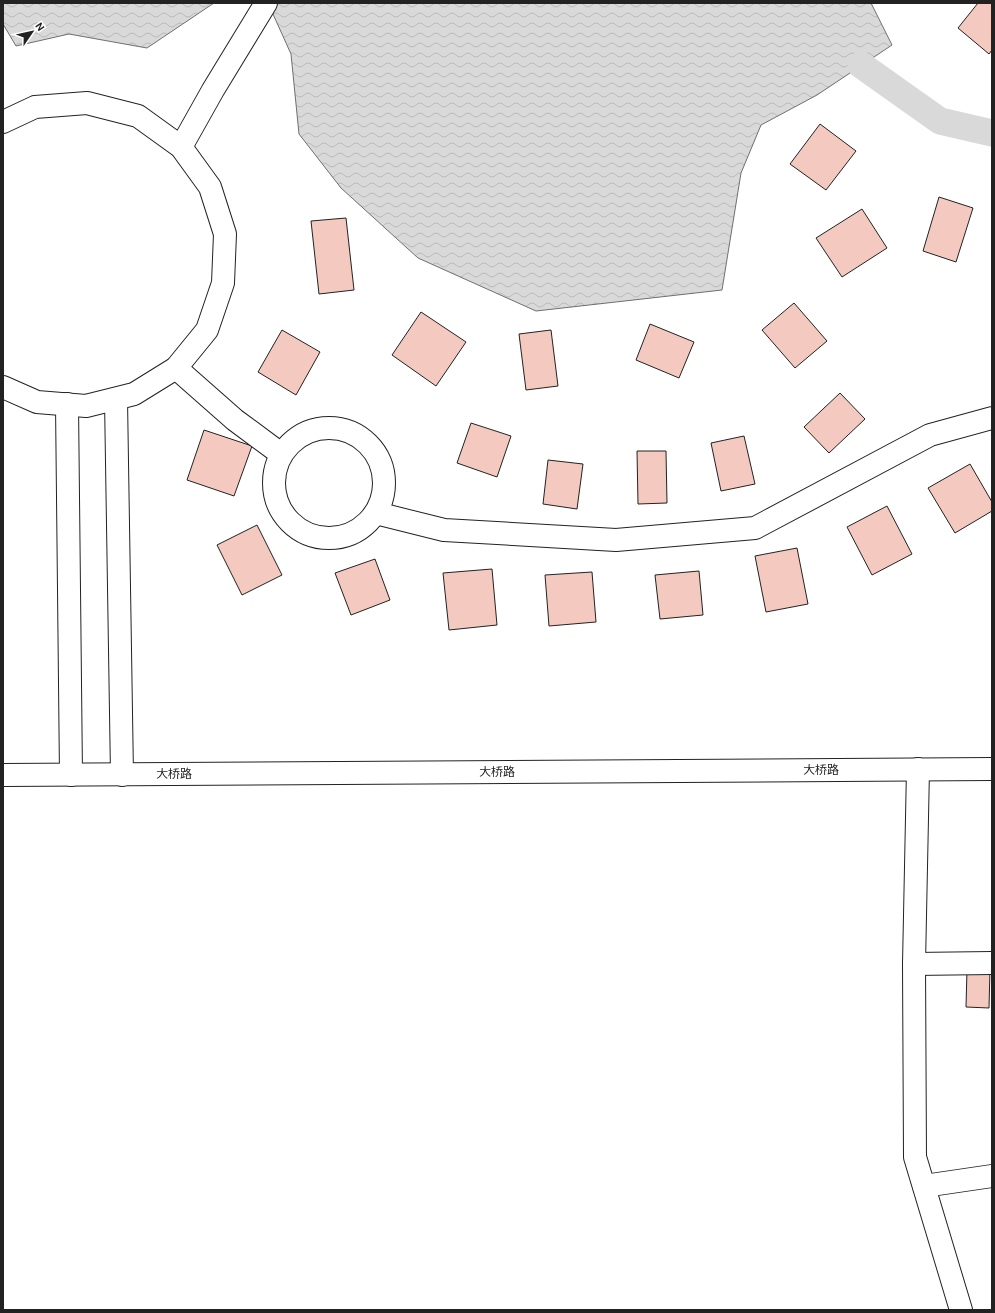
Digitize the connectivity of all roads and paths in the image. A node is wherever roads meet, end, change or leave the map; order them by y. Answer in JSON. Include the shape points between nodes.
{"nodes":[{"id":1,"x":266,"y":3,"type":"edge"},
{"id":2,"x":3,"y":122,"type":"edge"},
{"id":3,"x":181,"y":147,"type":"junction"},
{"id":4,"x":176,"y":368,"type":"junction"},
{"id":5,"x":3,"y":387,"type":"edge"},
{"id":6,"x":116,"y":399,"type":"junction"},
{"id":7,"x":67,"y":404,"type":"junction"},
{"id":8,"x":992,"y":418,"type":"edge"},
{"id":9,"x":281,"y":454,"type":"junction"},
{"id":10,"x":376,"y":513,"type":"junction"},
{"id":11,"x":918,"y":769,"type":"junction"},
{"id":12,"x":992,"y":769,"type":"edge"},
{"id":13,"x":3,"y":775,"type":"edge"},
{"id":14,"x":71,"y":775,"type":"junction"},
{"id":15,"x":122,"y":775,"type":"junction"},
{"id":16,"x":992,"y":963,"type":"edge"},
{"id":17,"x":914,"y":964,"type":"junction"},
{"id":18,"x":992,"y":1176,"type":"edge"},
{"id":19,"x":924,"y":1186,"type":"junction"},
{"id":20,"x":961,"y":1310,"type":"edge"}],
"edges":[{"from":1,"to":3,"type":"street"},
{"from":2,"to":3,"type":"street","via":[[35,107],[87,103],[138,116]]},
{"from":3,"to":4,"type":"street","via":[[210,186],[225,234],[223,283],[206,330]]},
{"from":4,"to":6,"type":"street","via":[[134,394]]},
{"from":4,"to":9,"type":"street","via":[[235,420]]},
{"from":5,"to":7,"type":"street","via":[[37,402]]},
{"from":6,"to":7,"type":"street","via":[[86,406]]},
{"from":6,"to":15,"type":"street"},
{"from":7,"to":14,"type":"street"},
{"from":8,"to":10,"type":"street","via":[[930,435],[755,528],[616,540],[444,530]]},
{"from":9,"to":10,"type":"street","via":[[274,472],[274,491],[280,510],[292,524],[309,534],[327,539],[346,536],[363,527]]},
{"from":9,"to":10,"type":"street","via":[[292,441],[307,432],[324,427],[342,429],[358,435],[371,447],[381,462],[383,496]]},
{"from":11,"to":12,"type":"street","name":"大桥路"},
{"from":11,"to":15,"type":"street","name":"大桥路"},
{"from":11,"to":17,"type":"street"},
{"from":13,"to":14,"type":"street","name":"大桥路"},
{"from":14,"to":15,"type":"street","name":"大桥路"},
{"from":16,"to":17,"type":"street"},
{"from":17,"to":19,"type":"street","via":[[915,1157]]},
{"from":18,"to":19,"type":"street"},
{"from":19,"to":20,"type":"street"}]}
